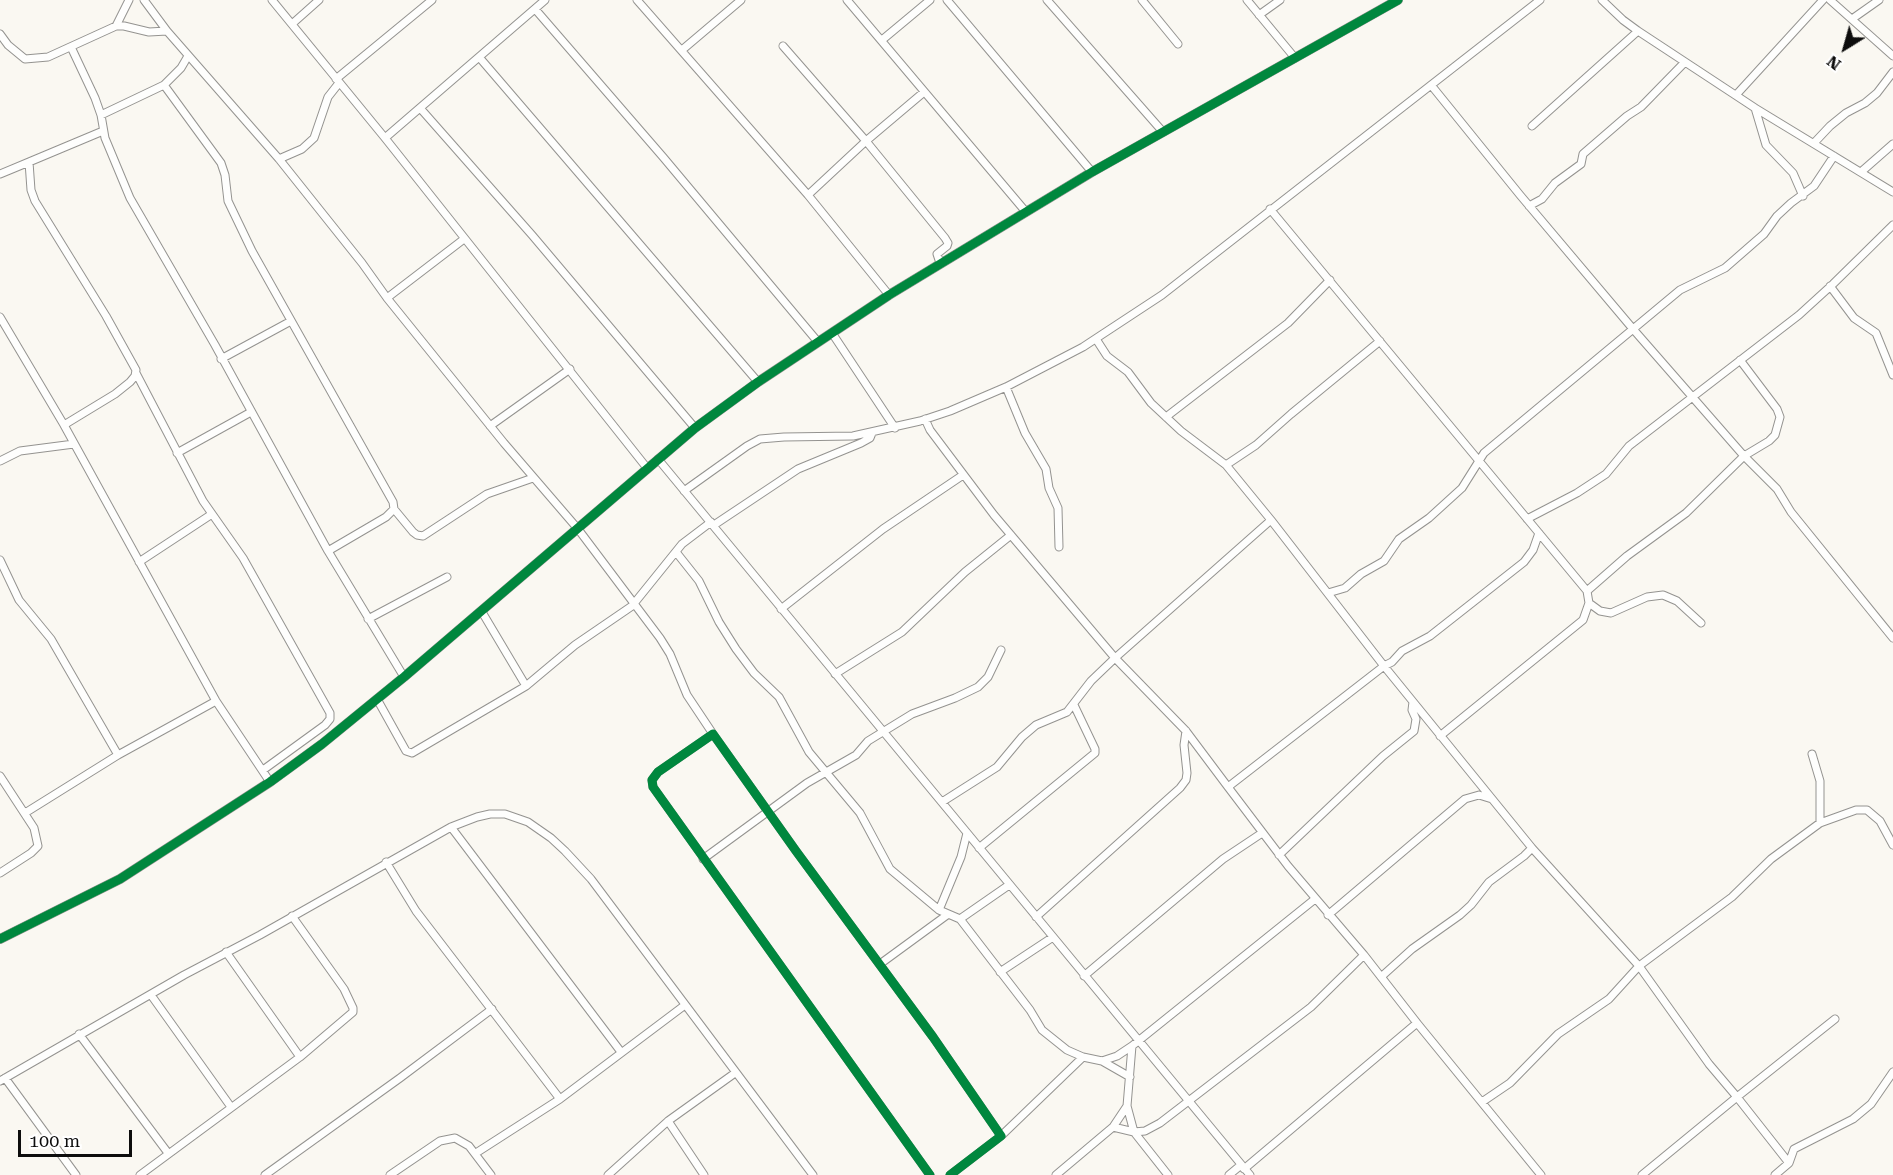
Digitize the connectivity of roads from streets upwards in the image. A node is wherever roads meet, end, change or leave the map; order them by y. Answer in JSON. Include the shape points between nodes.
{"nodes":[{"id":1,"x":129,"y":0,"type":"edge"},
{"id":2,"x":144,"y":0,"type":"edge"},
{"id":3,"x":272,"y":0,"type":"edge"},
{"id":4,"x":319,"y":0,"type":"edge"},
{"id":5,"x":432,"y":0,"type":"edge"},
{"id":6,"x":545,"y":0,"type":"edge"},
{"id":7,"x":637,"y":0,"type":"edge"},
{"id":8,"x":741,"y":0,"type":"edge"},
{"id":9,"x":847,"y":0,"type":"edge"},
{"id":10,"x":930,"y":0,"type":"edge"},
{"id":11,"x":947,"y":0,"type":"edge"},
{"id":12,"x":1047,"y":0,"type":"edge"},
{"id":13,"x":1142,"y":0,"type":"edge"},
{"id":14,"x":1247,"y":0,"type":"edge"},
{"id":15,"x":1280,"y":0,"type":"edge"},
{"id":16,"x":1398,"y":0,"type":"edge"},
{"id":17,"x":1540,"y":0,"type":"edge"},
{"id":18,"x":1602,"y":0,"type":"edge"},
{"id":19,"x":1823,"y":0,"type":"edge"},
{"id":20,"x":1830,"y":0,"type":"edge"},
{"id":21,"x":1879,"y":0,"type":"edge"},
{"id":22,"x":535,"y":9,"type":"junction"},
{"id":23,"x":1259,"y":15,"type":"junction"},
{"id":24,"x":1852,"y":19,"type":"junction"},
{"id":25,"x":292,"y":24,"type":"junction"},
{"id":26,"x":116,"y":26,"type":"junction"},
{"id":27,"x":167,"y":31,"type":"junction"},
{"id":28,"x":1638,"y":31,"type":"junction"},
{"id":29,"x":0,"y":34,"type":"edge"},
{"id":30,"x":882,"y":40,"type":"junction"},
{"id":31,"x":1178,"y":44,"type":"dead end"},
{"id":32,"x":783,"y":46,"type":"dead end"},
{"id":33,"x":71,"y":47,"type":"junction"},
{"id":34,"x":682,"y":50,"type":"junction"},
{"id":35,"x":188,"y":56,"type":"junction"},
{"id":36,"x":1893,"y":56,"type":"edge"},
{"id":37,"x":479,"y":57,"type":"junction"},
{"id":38,"x":1295,"y":58,"type":"junction"},
{"id":39,"x":1685,"y":62,"type":"junction"},
{"id":40,"x":1893,"y":72,"type":"edge"},
{"id":41,"x":338,"y":81,"type":"junction"},
{"id":42,"x":164,"y":85,"type":"junction"},
{"id":43,"x":1431,"y":85,"type":"junction"},
{"id":44,"x":924,"y":92,"type":"junction"},
{"id":45,"x":1736,"y":95,"type":"junction"},
{"id":46,"x":420,"y":108,"type":"junction"},
{"id":47,"x":1755,"y":108,"type":"junction"},
{"id":48,"x":101,"y":115,"type":"junction"},
{"id":49,"x":1532,"y":126,"type":"dead end"},
{"id":50,"x":103,"y":131,"type":"junction"},
{"id":51,"x":1163,"y":132,"type":"junction"},
{"id":52,"x":385,"y":138,"type":"junction"},
{"id":53,"x":866,"y":141,"type":"junction"},
{"id":54,"x":1814,"y":143,"type":"junction"},
{"id":55,"x":1893,"y":144,"type":"edge"},
{"id":56,"x":1834,"y":156,"type":"junction"},
{"id":57,"x":279,"y":159,"type":"junction"},
{"id":58,"x":29,"y":162,"type":"junction"},
{"id":59,"x":1092,"y":172,"type":"junction"},
{"id":60,"x":1861,"y":172,"type":"junction"},
{"id":61,"x":0,"y":174,"type":"edge"},
{"id":62,"x":1893,"y":192,"type":"edge"},
{"id":63,"x":808,"y":195,"type":"junction"},
{"id":64,"x":1803,"y":196,"type":"junction"},
{"id":65,"x":1529,"y":206,"type":"junction"},
{"id":66,"x":1270,"y":209,"type":"junction"},
{"id":67,"x":1026,"y":212,"type":"junction"},
{"id":68,"x":1893,"y":225,"type":"edge"},
{"id":69,"x":464,"y":239,"type":"junction"},
{"id":70,"x":940,"y":263,"type":"junction"},
{"id":71,"x":1330,"y":280,"type":"junction"},
{"id":72,"x":1830,"y":286,"type":"junction"},
{"id":73,"x":889,"y":295,"type":"junction"},
{"id":74,"x":387,"y":298,"type":"junction"},
{"id":75,"x":0,"y":317,"type":"edge"},
{"id":76,"x":291,"y":321,"type":"junction"},
{"id":77,"x":1633,"y":329,"type":"junction"},
{"id":78,"x":832,"y":333,"type":"junction"},
{"id":79,"x":1096,"y":339,"type":"junction"},
{"id":80,"x":1380,"y":341,"type":"junction"},
{"id":81,"x":818,"y":342,"type":"junction"},
{"id":82,"x":221,"y":359,"type":"junction"},
{"id":83,"x":1740,"y":360,"type":"junction"},
{"id":84,"x":570,"y":369,"type":"junction"},
{"id":85,"x":136,"y":373,"type":"junction"},
{"id":86,"x":1893,"y":375,"type":"edge"},
{"id":87,"x":758,"y":382,"type":"junction"},
{"id":88,"x":1006,"y":387,"type":"junction"},
{"id":89,"x":1692,"y":396,"type":"junction"},
{"id":90,"x":251,"y":412,"type":"junction"},
{"id":91,"x":1166,"y":417,"type":"junction"},
{"id":92,"x":925,"y":419,"type":"junction"},
{"id":93,"x":64,"y":425,"type":"junction"},
{"id":94,"x":490,"y":426,"type":"junction"},
{"id":95,"x":695,"y":428,"type":"junction"},
{"id":96,"x":895,"y":428,"type":"junction"},
{"id":97,"x":872,"y":433,"type":"junction"},
{"id":98,"x":74,"y":444,"type":"junction"},
{"id":99,"x":177,"y":453,"type":"junction"},
{"id":100,"x":1744,"y":456,"type":"junction"},
{"id":101,"x":658,"y":459,"type":"junction"},
{"id":102,"x":1479,"y":460,"type":"junction"},
{"id":103,"x":0,"y":461,"type":"edge"},
{"id":104,"x":1226,"y":465,"type":"junction"},
{"id":105,"x":647,"y":468,"type":"junction"},
{"id":106,"x":963,"y":475,"type":"junction"},
{"id":107,"x":533,"y":478,"type":"junction"},
{"id":108,"x":684,"y":491,"type":"junction"},
{"id":109,"x":394,"y":508,"type":"junction"},
{"id":110,"x":212,"y":514,"type":"junction"},
{"id":111,"x":1527,"y":519,"type":"junction"},
{"id":112,"x":1271,"y":520,"type":"junction"},
{"id":113,"x":712,"y":523,"type":"junction"},
{"id":114,"x":578,"y":529,"type":"junction"},
{"id":115,"x":1539,"y":533,"type":"junction"},
{"id":116,"x":1011,"y":535,"type":"junction"},
{"id":117,"x":1059,"y":547,"type":"dead end"},
{"id":118,"x":328,"y":551,"type":"junction"},
{"id":119,"x":676,"y":552,"type":"junction"},
{"id":120,"x":0,"y":560,"type":"edge"},
{"id":121,"x":140,"y":562,"type":"junction"},
{"id":122,"x":447,"y":577,"type":"dead end"},
{"id":123,"x":1587,"y":591,"type":"junction"},
{"id":124,"x":1328,"y":593,"type":"junction"},
{"id":125,"x":1589,"y":603,"type":"junction"},
{"id":126,"x":635,"y":604,"type":"junction"},
{"id":127,"x":781,"y":609,"type":"junction"},
{"id":128,"x":482,"y":612,"type":"junction"},
{"id":129,"x":368,"y":619,"type":"junction"},
{"id":130,"x":1701,"y":623,"type":"dead end"},
{"id":131,"x":1893,"y":638,"type":"edge"},
{"id":132,"x":1001,"y":650,"type":"dead end"},
{"id":133,"x":1115,"y":658,"type":"junction"},
{"id":134,"x":1384,"y":666,"type":"junction"},
{"id":135,"x":835,"y":674,"type":"junction"},
{"id":136,"x":404,"y":677,"type":"junction"},
{"id":137,"x":526,"y":686,"type":"junction"},
{"id":138,"x":377,"y":699,"type":"junction"},
{"id":139,"x":216,"y":701,"type":"junction"},
{"id":140,"x":1413,"y":702,"type":"junction"},
{"id":141,"x":1074,"y":705,"type":"junction"},
{"id":142,"x":1186,"y":731,"type":"junction"},
{"id":143,"x":884,"y":732,"type":"junction"},
{"id":144,"x":713,"y":734,"type":"junction"},
{"id":145,"x":1440,"y":736,"type":"junction"},
{"id":146,"x":1812,"y":754,"type":"dead end"},
{"id":147,"x":118,"y":755,"type":"junction"},
{"id":148,"x":263,"y":770,"type":"junction"},
{"id":149,"x":825,"y":772,"type":"junction"},
{"id":150,"x":0,"y":776,"type":"edge"},
{"id":151,"x":270,"y":782,"type":"junction"},
{"id":152,"x":1228,"y":788,"type":"junction"},
{"id":153,"x":1492,"y":799,"type":"junction"},
{"id":154,"x":942,"y":802,"type":"junction"},
{"id":155,"x":768,"y":812,"type":"junction"},
{"id":156,"x":25,"y":813,"type":"junction"},
{"id":157,"x":1820,"y":823,"type":"junction"},
{"id":158,"x":452,"y":827,"type":"junction"},
{"id":159,"x":967,"y":833,"type":"junction"},
{"id":160,"x":1262,"y":833,"type":"junction"},
{"id":161,"x":1893,"y":845,"type":"edge"},
{"id":162,"x":979,"y":848,"type":"junction"},
{"id":163,"x":1532,"y":848,"type":"junction"},
{"id":164,"x":1279,"y":855,"type":"junction"},
{"id":165,"x":703,"y":859,"type":"junction"},
{"id":166,"x":386,"y":862,"type":"junction"},
{"id":167,"x":0,"y":873,"type":"edge"},
{"id":168,"x":1009,"y":885,"type":"junction"},
{"id":169,"x":1315,"y":899,"type":"junction"},
{"id":170,"x":939,"y":910,"type":"junction"},
{"id":171,"x":947,"y":915,"type":"junction"},
{"id":172,"x":1328,"y":915,"type":"junction"},
{"id":173,"x":292,"y":916,"type":"junction"},
{"id":174,"x":1036,"y":917,"type":"junction"},
{"id":175,"x":960,"y":919,"type":"junction"},
{"id":176,"x":1053,"y":938,"type":"junction"},
{"id":177,"x":0,"y":939,"type":"edge"},
{"id":178,"x":226,"y":952,"type":"junction"},
{"id":179,"x":1364,"y":955,"type":"junction"},
{"id":180,"x":880,"y":964,"type":"junction"},
{"id":181,"x":1639,"y":966,"type":"junction"},
{"id":182,"x":1000,"y":972,"type":"junction"},
{"id":183,"x":1084,"y":976,"type":"junction"},
{"id":184,"x":1381,"y":977,"type":"junction"},
{"id":185,"x":151,"y":995,"type":"junction"},
{"id":186,"x":685,"y":1005,"type":"junction"},
{"id":187,"x":492,"y":1009,"type":"junction"},
{"id":188,"x":1835,"y":1019,"type":"dead end"},
{"id":189,"x":1417,"y":1023,"type":"junction"},
{"id":190,"x":80,"y":1034,"type":"junction"},
{"id":191,"x":1139,"y":1040,"type":"junction"},
{"id":192,"x":1132,"y":1046,"type":"junction"},
{"id":193,"x":621,"y":1052,"type":"junction"},
{"id":194,"x":300,"y":1057,"type":"junction"},
{"id":195,"x":1083,"y":1057,"type":"junction"},
{"id":196,"x":1102,"y":1061,"type":"junction"},
{"id":197,"x":1893,"y":1072,"type":"edge"},
{"id":198,"x":735,"y":1073,"type":"junction"},
{"id":199,"x":1130,"y":1077,"type":"junction"},
{"id":200,"x":2,"y":1080,"type":"edge"},
{"id":201,"x":1737,"y":1097,"type":"junction"},
{"id":202,"x":560,"y":1099,"type":"junction"},
{"id":203,"x":1188,"y":1101,"type":"junction"},
{"id":204,"x":1482,"y":1102,"type":"junction"},
{"id":205,"x":1127,"y":1106,"type":"junction"},
{"id":206,"x":231,"y":1107,"type":"junction"},
{"id":207,"x":668,"y":1121,"type":"junction"},
{"id":208,"x":1113,"y":1127,"type":"junction"},
{"id":209,"x":1134,"y":1132,"type":"junction"},
{"id":210,"x":1001,"y":1136,"type":"junction"},
{"id":211,"x":168,"y":1153,"type":"junction"},
{"id":212,"x":476,"y":1153,"type":"junction"},
{"id":213,"x":1789,"y":1163,"type":"junction"},
{"id":214,"x":1243,"y":1167,"type":"junction"},
{"id":215,"x":76,"y":1175,"type":"edge"},
{"id":216,"x":140,"y":1175,"type":"edge"},
{"id":217,"x":265,"y":1175,"type":"edge"},
{"id":218,"x":390,"y":1175,"type":"edge"},
{"id":219,"x":491,"y":1175,"type":"edge"},
{"id":220,"x":608,"y":1175,"type":"edge"},
{"id":221,"x":704,"y":1175,"type":"edge"},
{"id":222,"x":813,"y":1175,"type":"edge"},
{"id":223,"x":930,"y":1175,"type":"edge"},
{"id":224,"x":950,"y":1175,"type":"edge"},
{"id":225,"x":1056,"y":1175,"type":"edge"},
{"id":226,"x":1168,"y":1175,"type":"edge"},
{"id":227,"x":1229,"y":1175,"type":"edge"},
{"id":228,"x":1250,"y":1175,"type":"edge"},
{"id":229,"x":1541,"y":1175,"type":"edge"},
{"id":230,"x":1642,"y":1175,"type":"edge"},
{"id":231,"x":1775,"y":1175,"type":"edge"}],
"edges":[{"from":1,"to":26,"type":"street"},
{"from":2,"to":27,"type":"street"},
{"from":3,"to":25,"type":"street"},
{"from":4,"to":25,"type":"street"},
{"from":5,"to":41,"type":"street"},
{"from":6,"to":22,"type":"street"},
{"from":7,"to":34,"type":"street"},
{"from":8,"to":34,"type":"street"},
{"from":9,"to":30,"type":"street"},
{"from":10,"to":30,"type":"street"},
{"from":11,"to":59,"type":"street"},
{"from":12,"to":51,"type":"street"},
{"from":13,"to":31,"type":"street"},
{"from":14,"to":23,"type":"street"},
{"from":15,"to":23,"type":"street"},
{"from":16,"to":38,"type":"street"},
{"from":17,"to":43,"type":"street"},
{"from":18,"to":28,"type":"street"},
{"from":19,"to":45,"type":"street"},
{"from":20,"to":24,"type":"street"},
{"from":21,"to":24,"type":"street"},
{"from":22,"to":37,"type":"street"},
{"from":22,"to":81,"type":"street"},
{"from":23,"to":38,"type":"street"},
{"from":24,"to":36,"type":"street"},
{"from":25,"to":41,"type":"street"},
{"from":26,"to":27,"type":"street"},
{"from":26,"to":33,"type":"street"},
{"from":27,"to":35,"type":"street"},
{"from":28,"to":39,"type":"street"},
{"from":28,"to":49,"type":"street"},
{"from":29,"to":33,"type":"street","via":[[25,58],[48,57]]},
{"from":30,"to":44,"type":"street"},
{"from":32,"to":53,"type":"street"},
{"from":33,"to":48,"type":"street"},
{"from":34,"to":63,"type":"street"},
{"from":35,"to":42,"type":"street"},
{"from":35,"to":57,"type":"street"},
{"from":37,"to":46,"type":"street"},
{"from":37,"to":87,"type":"street"},
{"from":38,"to":51,"type":"street"},
{"from":39,"to":45,"type":"street"},
{"from":39,"to":65,"type":"street","via":[[1641,107],[1583,154],[1581,164]]},
{"from":40,"to":54,"type":"street","via":[[1877,93],[1846,113]]},
{"from":41,"to":52,"type":"street"},
{"from":41,"to":57,"type":"street","via":[[328,97],[314,138],[302,149]]},
{"from":42,"to":48,"type":"street"},
{"from":42,"to":76,"type":"street","via":[[221,163],[230,207]]},
{"from":43,"to":65,"type":"street"},
{"from":43,"to":66,"type":"street"},
{"from":44,"to":53,"type":"street"},
{"from":44,"to":67,"type":"street"},
{"from":45,"to":47,"type":"street"},
{"from":46,"to":52,"type":"street"},
{"from":46,"to":95,"type":"street"},
{"from":47,"to":54,"type":"street"},
{"from":47,"to":64,"type":"street","via":[[1766,145],[1793,173]]},
{"from":48,"to":50,"type":"street"},
{"from":50,"to":58,"type":"street"},
{"from":50,"to":82,"type":"street","via":[[130,198]]},
{"from":51,"to":59,"type":"street"},
{"from":52,"to":69,"type":"street"},
{"from":53,"to":63,"type":"street"},
{"from":53,"to":70,"type":"street","via":[[947,240],[947,246],[937,254]]},
{"from":54,"to":56,"type":"street"},
{"from":55,"to":60,"type":"street"},
{"from":56,"to":60,"type":"street"},
{"from":56,"to":64,"type":"street"},
{"from":57,"to":74,"type":"street"},
{"from":58,"to":61,"type":"street"},
{"from":58,"to":85,"type":"street","via":[[35,201],[126,349]]},
{"from":59,"to":67,"type":"street"},
{"from":60,"to":62,"type":"street"},
{"from":63,"to":73,"type":"street"},
{"from":64,"to":77,"type":"street","via":[[1725,268],[1680,290]]},
{"from":65,"to":77,"type":"street"},
{"from":66,"to":71,"type":"street"},
{"from":66,"to":79,"type":"street","via":[[1162,295]]},
{"from":67,"to":70,"type":"street"},
{"from":68,"to":72,"type":"street"},
{"from":69,"to":74,"type":"street"},
{"from":69,"to":84,"type":"street"},
{"from":70,"to":73,"type":"street"},
{"from":71,"to":80,"type":"street"},
{"from":71,"to":91,"type":"street","via":[[1288,323]]},
{"from":72,"to":83,"type":"street","via":[[1773,337]]},
{"from":72,"to":86,"type":"street","via":[[1854,318],[1876,333]]},
{"from":73,"to":78,"type":"street"},
{"from":74,"to":94,"type":"street"},
{"from":75,"to":93,"type":"street"},
{"from":76,"to":82,"type":"street"},
{"from":76,"to":109,"type":"street","via":[[387,488]]},
{"from":77,"to":89,"type":"street"},
{"from":77,"to":102,"type":"street","via":[[1526,416]]},
{"from":78,"to":81,"type":"street"},
{"from":78,"to":96,"type":"street"},
{"from":79,"to":88,"type":"street"},
{"from":79,"to":91,"type":"street","via":[[1107,356],[1128,372]]},
{"from":80,"to":102,"type":"street"},
{"from":80,"to":104,"type":"street","via":[[1256,445]]},
{"from":81,"to":87,"type":"street"},
{"from":82,"to":90,"type":"street"},
{"from":83,"to":89,"type":"street"},
{"from":83,"to":100,"type":"street","via":[[1772,399],[1780,417],[1775,435]]},
{"from":84,"to":94,"type":"street"},
{"from":84,"to":105,"type":"street"},
{"from":85,"to":93,"type":"street","via":[[115,394]]},
{"from":85,"to":99,"type":"street"},
{"from":87,"to":95,"type":"street"},
{"from":88,"to":92,"type":"street"},
{"from":88,"to":117,"type":"street","via":[[1025,433],[1046,469],[1058,508]]},
{"from":89,"to":100,"type":"street"},
{"from":89,"to":111,"type":"street","via":[[1629,446],[1606,474]]},
{"from":90,"to":99,"type":"street"},
{"from":90,"to":118,"type":"street"},
{"from":91,"to":104,"type":"street"},
{"from":92,"to":96,"type":"street"},
{"from":92,"to":106,"type":"street"},
{"from":93,"to":98,"type":"street"},
{"from":94,"to":107,"type":"street"},
{"from":95,"to":101,"type":"street"},
{"from":96,"to":97,"type":"street"},
{"from":97,"to":108,"type":"street","via":[[760,439]]},
{"from":97,"to":113,"type":"street","via":[[861,443],[798,469]]},
{"from":98,"to":103,"type":"street","via":[[20,451]]},
{"from":98,"to":121,"type":"street"},
{"from":99,"to":110,"type":"street"},
{"from":100,"to":123,"type":"street","via":[[1686,513]]},
{"from":100,"to":131,"type":"street","via":[[1777,489],[1791,512]]},
{"from":101,"to":105,"type":"street"},
{"from":101,"to":108,"type":"street"},
{"from":102,"to":111,"type":"street"},
{"from":102,"to":124,"type":"street","via":[[1462,488],[1399,539],[1384,561],[1346,588]]},
{"from":104,"to":112,"type":"street"},
{"from":105,"to":114,"type":"street"},
{"from":106,"to":116,"type":"street"},
{"from":106,"to":127,"type":"street","via":[[883,529]]},
{"from":107,"to":109,"type":"street","via":[[488,494],[423,536],[413,532]]},
{"from":107,"to":114,"type":"street"},
{"from":108,"to":113,"type":"street"},
{"from":109,"to":118,"type":"street","via":[[386,517]]},
{"from":110,"to":121,"type":"street"},
{"from":110,"to":148,"type":"street","via":[[243,558],[330,713],[325,725]]},
{"from":111,"to":115,"type":"street"},
{"from":112,"to":124,"type":"street"},
{"from":112,"to":133,"type":"street"},
{"from":113,"to":119,"type":"street","via":[[687,539]]},
{"from":113,"to":127,"type":"street"},
{"from":114,"to":126,"type":"street"},
{"from":114,"to":128,"type":"street"},
{"from":115,"to":123,"type":"street"},
{"from":115,"to":134,"type":"street","via":[[1524,562],[1431,636]]},
{"from":116,"to":133,"type":"street"},
{"from":116,"to":135,"type":"street","via":[[902,632]]},
{"from":118,"to":129,"type":"street"},
{"from":119,"to":126,"type":"street"},
{"from":119,"to":149,"type":"street","via":[[699,581],[736,649],[779,697],[809,752]]},
{"from":120,"to":147,"type":"street","via":[[19,600],[51,639]]},
{"from":121,"to":139,"type":"street"},
{"from":122,"to":129,"type":"street"},
{"from":123,"to":125,"type":"street"},
{"from":124,"to":134,"type":"street"},
{"from":125,"to":130,"type":"street","via":[[1611,613],[1647,597],[1663,595],[1677,601]]},
{"from":125,"to":145,"type":"street","via":[[1583,620]]},
{"from":126,"to":137,"type":"street","via":[[575,645]]},
{"from":126,"to":144,"type":"street","via":[[666,647],[687,695]]},
{"from":127,"to":135,"type":"street"},
{"from":128,"to":136,"type":"street"},
{"from":128,"to":137,"type":"street"},
{"from":129,"to":136,"type":"street"},
{"from":132,"to":143,"type":"street","via":[[988,677],[978,687],[912,714]]},
{"from":133,"to":141,"type":"street"},
{"from":133,"to":142,"type":"street"},
{"from":134,"to":140,"type":"street"},
{"from":134,"to":152,"type":"street"},
{"from":135,"to":143,"type":"street"},
{"from":136,"to":138,"type":"street"},
{"from":137,"to":138,"type":"street","via":[[410,754]]},
{"from":138,"to":151,"type":"street"},
{"from":139,"to":147,"type":"street"},
{"from":139,"to":148,"type":"street"},
{"from":140,"to":145,"type":"street"},
{"from":140,"to":164,"type":"street","via":[[1414,731]]},
{"from":141,"to":154,"type":"street","via":[[1063,715],[1029,730],[997,767]]},
{"from":141,"to":162,"type":"street","via":[[1095,753]]},
{"from":142,"to":152,"type":"street"},
{"from":142,"to":174,"type":"street","via":[[1187,773],[1180,788]]},
{"from":143,"to":149,"type":"street","via":[[867,741],[854,757]]},
{"from":143,"to":154,"type":"street"},
{"from":144,"to":155,"type":"street"},
{"from":144,"to":165,"type":"street","via":[[658,772],[651,784]]},
{"from":145,"to":153,"type":"street"},
{"from":146,"to":157,"type":"street","via":[[1820,782]]},
{"from":147,"to":156,"type":"street"},
{"from":148,"to":151,"type":"street"},
{"from":149,"to":155,"type":"street"},
{"from":149,"to":170,"type":"street","via":[[860,813],[890,869]]},
{"from":150,"to":156,"type":"street"},
{"from":151,"to":177,"type":"street","via":[[120,879]]},
{"from":152,"to":160,"type":"street"},
{"from":153,"to":163,"type":"street"},
{"from":153,"to":172,"type":"street","via":[[1479,795],[1465,799]]},
{"from":154,"to":159,"type":"street"},
{"from":155,"to":165,"type":"street"},
{"from":155,"to":180,"type":"street"},
{"from":156,"to":167,"type":"street","via":[[38,846]]},
{"from":157,"to":161,"type":"street","via":[[1867,810],[1880,821]]},
{"from":157,"to":181,"type":"street","via":[[1771,859],[1732,897]]},
{"from":158,"to":166,"type":"street"},
{"from":158,"to":186,"type":"street","via":[[477,817],[505,814],[528,822],[551,838],[591,879]]},
{"from":158,"to":193,"type":"street"},
{"from":159,"to":162,"type":"street"},
{"from":159,"to":170,"type":"street"},
{"from":160,"to":164,"type":"street"},
{"from":160,"to":183,"type":"street","via":[[1215,866]]},
{"from":162,"to":168,"type":"street"},
{"from":163,"to":181,"type":"street"},
{"from":163,"to":184,"type":"street","via":[[1490,882],[1460,915]]},
{"from":164,"to":169,"type":"street"},
{"from":165,"to":223,"type":"street"},
{"from":166,"to":173,"type":"street"},
{"from":166,"to":187,"type":"street","via":[[411,905]]},
{"from":168,"to":174,"type":"street"},
{"from":168,"to":175,"type":"street"},
{"from":169,"to":172,"type":"street"},
{"from":169,"to":191,"type":"street"},
{"from":170,"to":171,"type":"street"},
{"from":171,"to":175,"type":"street"},
{"from":171,"to":180,"type":"street"},
{"from":172,"to":179,"type":"street"},
{"from":173,"to":178,"type":"street"},
{"from":173,"to":194,"type":"street","via":[[353,1008],[350,1016]]},
{"from":174,"to":176,"type":"street"},
{"from":175,"to":182,"type":"street"},
{"from":176,"to":182,"type":"street"},
{"from":176,"to":183,"type":"street"},
{"from":178,"to":185,"type":"street"},
{"from":178,"to":194,"type":"street"},
{"from":179,"to":184,"type":"street"},
{"from":179,"to":203,"type":"street","via":[[1311,1007]]},
{"from":180,"to":210,"type":"street"},
{"from":181,"to":201,"type":"street"},
{"from":181,"to":204,"type":"street","via":[[1609,999],[1558,1034],[1510,1083]]},
{"from":182,"to":195,"type":"street","via":[[1042,1030]]},
{"from":183,"to":191,"type":"street"},
{"from":184,"to":189,"type":"street"},
{"from":185,"to":190,"type":"street"},
{"from":185,"to":206,"type":"street"},
{"from":186,"to":193,"type":"street"},
{"from":186,"to":198,"type":"street"},
{"from":187,"to":202,"type":"street"},
{"from":187,"to":217,"type":"street"},
{"from":188,"to":201,"type":"street"},
{"from":189,"to":204,"type":"street"},
{"from":189,"to":214,"type":"street"},
{"from":190,"to":200,"type":"street"},
{"from":190,"to":211,"type":"street"},
{"from":191,"to":192,"type":"street"},
{"from":191,"to":203,"type":"street"},
{"from":192,"to":196,"type":"street"},
{"from":192,"to":199,"type":"street"},
{"from":193,"to":202,"type":"street"},
{"from":194,"to":206,"type":"street"},
{"from":195,"to":196,"type":"street"},
{"from":195,"to":210,"type":"street"},
{"from":196,"to":199,"type":"street"},
{"from":197,"to":213,"type":"street","via":[[1871,1104],[1853,1119],[1794,1149]]},
{"from":198,"to":207,"type":"street"},
{"from":198,"to":222,"type":"street"},
{"from":199,"to":205,"type":"street"},
{"from":200,"to":215,"type":"street"},
{"from":201,"to":213,"type":"street"},
{"from":201,"to":230,"type":"street"},
{"from":202,"to":212,"type":"street"},
{"from":203,"to":209,"type":"street","via":[[1153,1128]]},
{"from":203,"to":214,"type":"street"},
{"from":204,"to":229,"type":"street"},
{"from":205,"to":208,"type":"street"},
{"from":205,"to":209,"type":"street"},
{"from":206,"to":211,"type":"street"},
{"from":207,"to":220,"type":"street"},
{"from":207,"to":221,"type":"street"},
{"from":208,"to":209,"type":"street"},
{"from":208,"to":225,"type":"street"},
{"from":209,"to":226,"type":"street"},
{"from":210,"to":224,"type":"street"},
{"from":211,"to":216,"type":"street"},
{"from":212,"to":218,"type":"street","via":[[462,1141],[447,1138]]},
{"from":212,"to":219,"type":"street"},
{"from":213,"to":231,"type":"street"},
{"from":214,"to":227,"type":"street"},
{"from":214,"to":228,"type":"street"}]}
